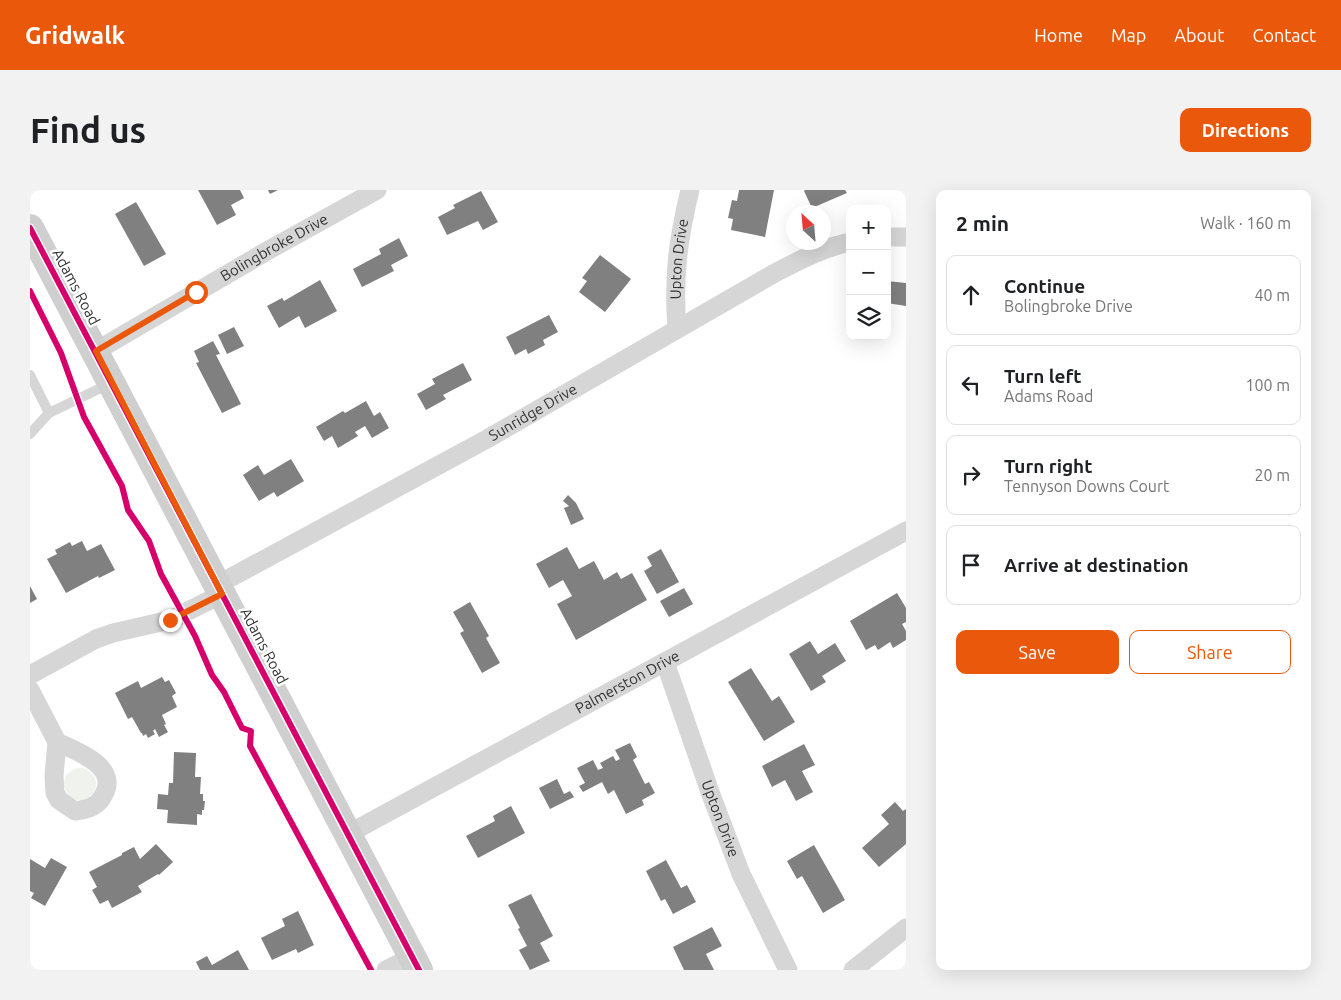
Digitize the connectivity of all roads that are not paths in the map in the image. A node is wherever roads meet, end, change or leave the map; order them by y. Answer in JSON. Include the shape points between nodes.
{"nodes":[{"id":1,"x":377,"y":190,"type":"edge"},
{"id":2,"x":690,"y":190,"type":"edge"},
{"id":3,"x":30,"y":228,"type":"edge"},
{"id":4,"x":891,"y":237,"type":"edge"},
{"id":5,"x":906,"y":237,"type":"edge"},
{"id":6,"x":846,"y":243,"type":"edge"},
{"id":7,"x":677,"y":329,"type":"junction"},
{"id":8,"x":96,"y":351,"type":"junction"},
{"id":9,"x":30,"y":375,"type":"edge"},
{"id":10,"x":112,"y":383,"type":"junction"},
{"id":11,"x":49,"y":413,"type":"junction"},
{"id":12,"x":30,"y":434,"type":"edge"},
{"id":13,"x":906,"y":531,"type":"edge"},
{"id":14,"x":219,"y":590,"type":"junction"},
{"id":15,"x":666,"y":662,"type":"junction"},
{"id":16,"x":30,"y":675,"type":"edge"},
{"id":17,"x":30,"y":690,"type":"edge"},
{"id":18,"x":57,"y":742,"type":"dead end"},
{"id":19,"x":348,"y":834,"type":"junction"},
{"id":20,"x":906,"y":928,"type":"edge"},
{"id":21,"x":416,"y":963,"type":"edge"},
{"id":22,"x":386,"y":970,"type":"edge"},
{"id":23,"x":788,"y":970,"type":"edge"},
{"id":24,"x":853,"y":970,"type":"edge"}],
"edges":[{"from":1,"to":8,"type":"street","name":"Bolingbroke Drive"},
{"from":2,"to":7,"type":"street","name":"Upton Drive","via":[[675,266]]},
{"from":3,"to":8,"type":"street","name":"Adams Road"},
{"from":4,"to":5,"type":"street"},
{"from":6,"to":7,"type":"street","name":"Sunridge Drive","via":[[808,256]]},
{"from":7,"to":14,"type":"street","name":"Sunridge Drive"},
{"from":8,"to":10,"type":"street","name":"Adams Road"},
{"from":9,"to":11,"type":"lane"},
{"from":10,"to":11,"type":"lane"},
{"from":10,"to":14,"type":"street","name":"Adams Road"},
{"from":11,"to":12,"type":"lane"},
{"from":13,"to":15,"type":"street","name":"Palmerston Drive"},
{"from":14,"to":16,"type":"street","name":"Sunridge Drive","via":[[170,620],[96,639]]},
{"from":14,"to":19,"type":"street","name":"Adams Road"},
{"from":15,"to":19,"type":"street","name":"Palmerston Drive"},
{"from":15,"to":23,"type":"street","name":"Upton Drive","via":[[741,874]]},
{"from":17,"to":18,"type":"street"},
{"from":19,"to":21,"type":"street","name":"Adams Road"},
{"from":20,"to":24,"type":"street"},
{"from":21,"to":22,"type":"street"}]}
